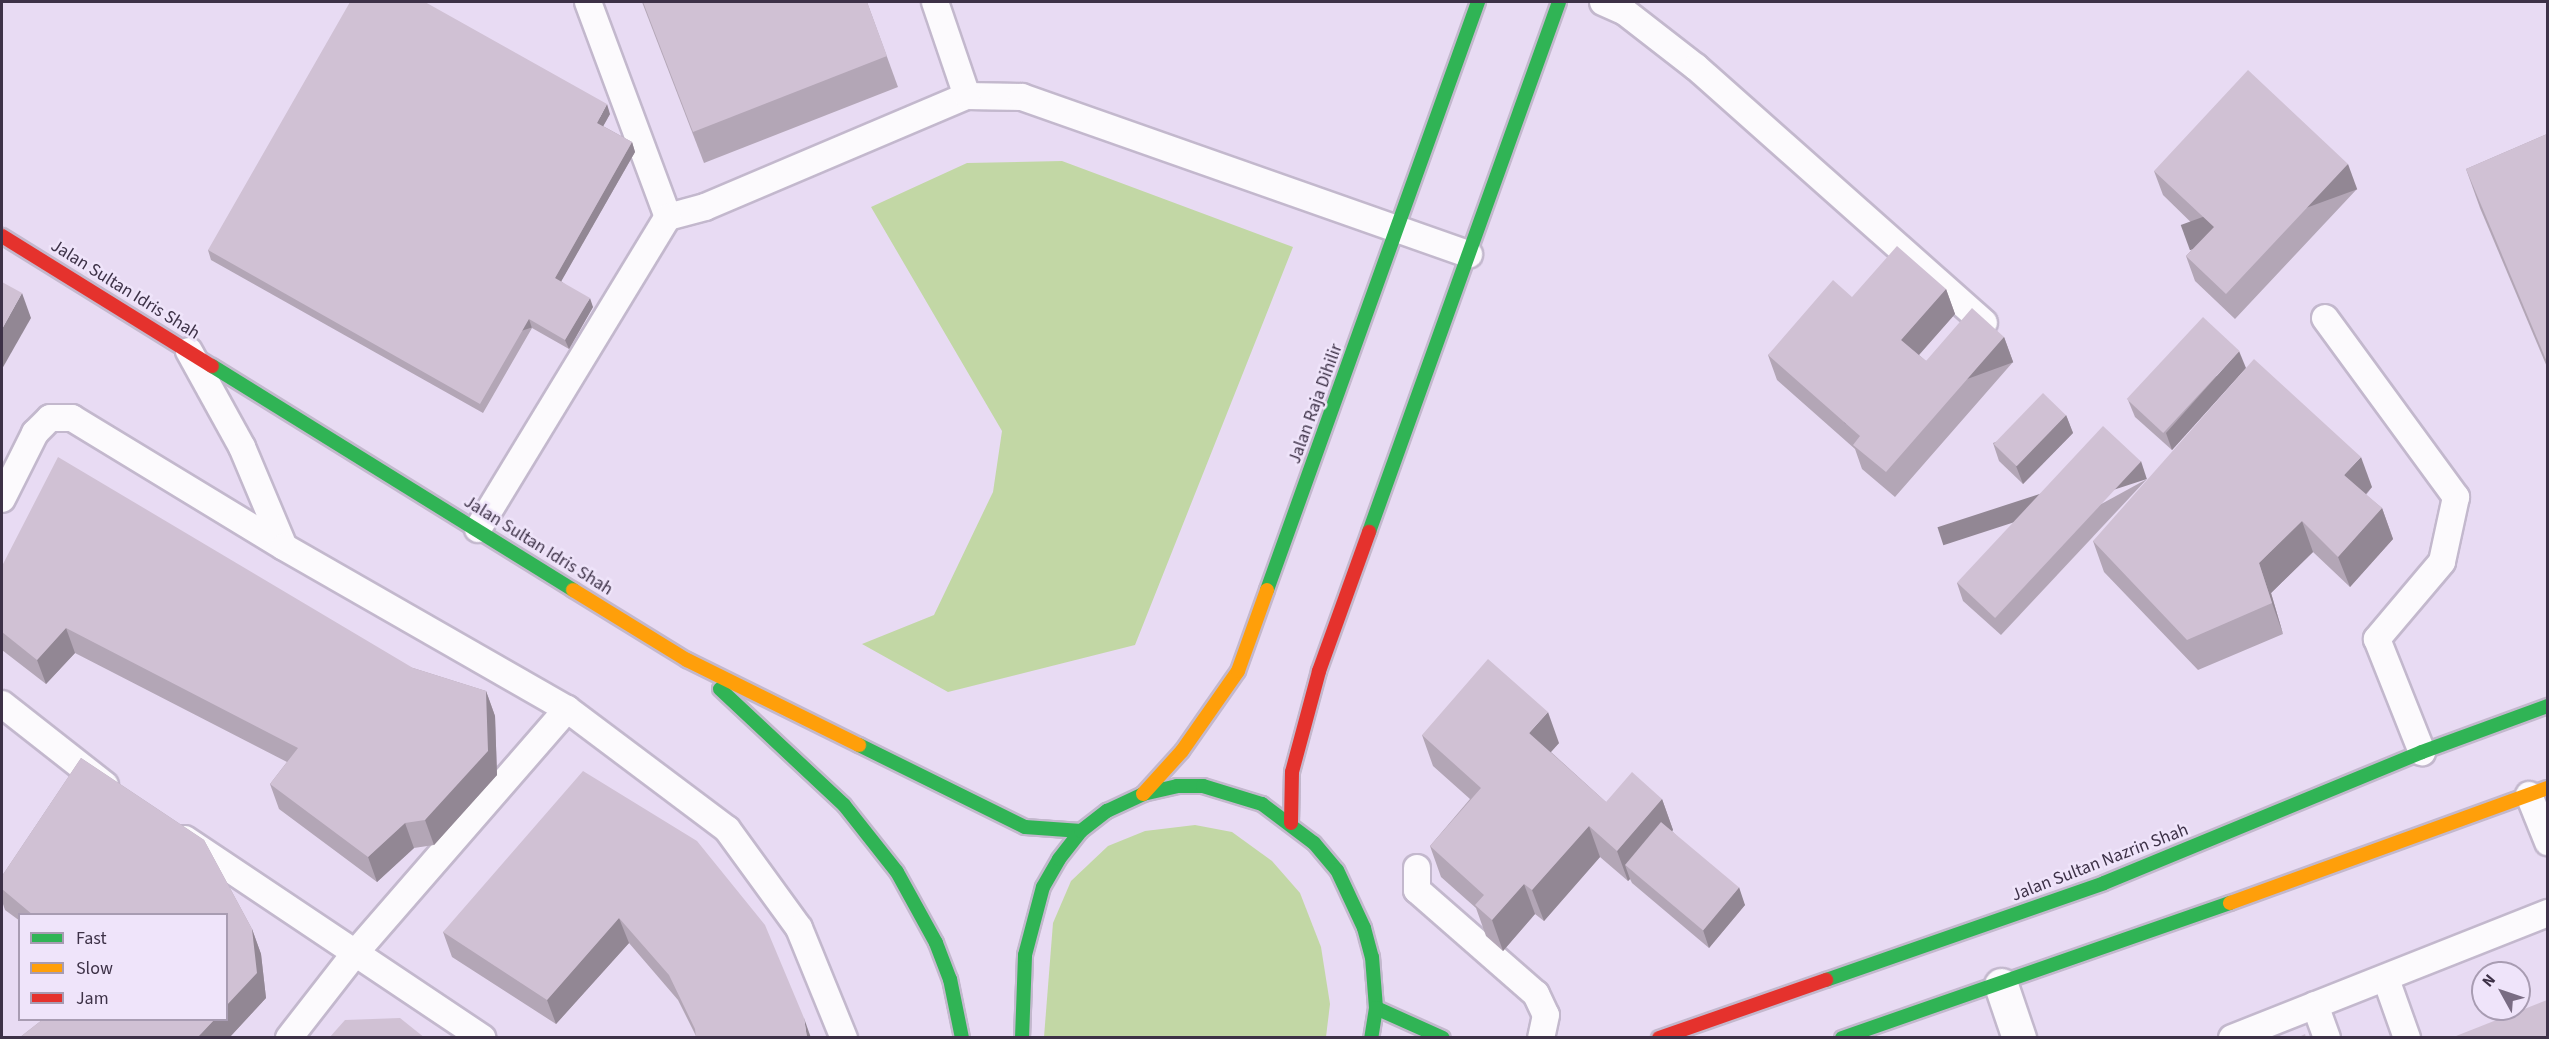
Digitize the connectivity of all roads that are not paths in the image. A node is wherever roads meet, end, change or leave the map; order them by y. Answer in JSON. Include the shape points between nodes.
{"nodes":[{"id":1,"x":588,"y":2,"type":"edge"},
{"id":2,"x":935,"y":2,"type":"edge"},
{"id":3,"x":1478,"y":2,"type":"edge"},
{"id":4,"x":1559,"y":2,"type":"edge"},
{"id":5,"x":1603,"y":2,"type":"edge"},
{"id":6,"x":967,"y":96,"type":"junction"},
{"id":7,"x":668,"y":217,"type":"junction"},
{"id":8,"x":1396,"y":231,"type":"junction"},
{"id":9,"x":2,"y":236,"type":"edge"},
{"id":10,"x":1469,"y":254,"type":"junction"},
{"id":11,"x":2325,"y":318,"type":"dead end"},
{"id":12,"x":1984,"y":323,"type":"edge"},
{"id":13,"x":189,"y":350,"type":"junction"},
{"id":14,"x":2,"y":499,"type":"edge"},
{"id":15,"x":478,"y":530,"type":"junction"},
{"id":16,"x":284,"y":547,"type":"junction"},
{"id":17,"x":687,"y":660,"type":"junction"},
{"id":18,"x":2,"y":704,"type":"edge"},
{"id":19,"x":2547,"y":705,"type":"edge"},
{"id":20,"x":567,"y":709,"type":"junction"},
{"id":21,"x":2422,"y":752,"type":"junction"},
{"id":22,"x":2538,"y":791,"type":"edge"},
{"id":23,"x":1143,"y":794,"type":"junction"},
{"id":24,"x":124,"y":798,"type":"edge"},
{"id":25,"x":1291,"y":823,"type":"junction"},
{"id":26,"x":169,"y":828,"type":"edge"},
{"id":27,"x":1081,"y":831,"type":"junction"},
{"id":28,"x":2547,"y":842,"type":"edge"},
{"id":29,"x":1418,"y":868,"type":"dead end"},
{"id":30,"x":2547,"y":913,"type":"edge"},
{"id":31,"x":356,"y":952,"type":"junction"},
{"id":32,"x":2386,"y":979,"type":"junction"},
{"id":33,"x":2001,"y":985,"type":"junction"},
{"id":34,"x":2315,"y":1005,"type":"junction"},
{"id":35,"x":1376,"y":1008,"type":"junction"},
{"id":36,"x":289,"y":1038,"type":"edge"},
{"id":37,"x":482,"y":1038,"type":"edge"},
{"id":38,"x":844,"y":1038,"type":"edge"},
{"id":39,"x":962,"y":1038,"type":"edge"},
{"id":40,"x":1022,"y":1038,"type":"edge"},
{"id":41,"x":1371,"y":1038,"type":"edge"},
{"id":42,"x":1443,"y":1038,"type":"edge"},
{"id":43,"x":1541,"y":1038,"type":"edge"},
{"id":44,"x":1659,"y":1038,"type":"edge"},
{"id":45,"x":1842,"y":1038,"type":"edge"},
{"id":46,"x":2019,"y":1038,"type":"edge"},
{"id":47,"x":2232,"y":1038,"type":"edge"},
{"id":48,"x":2327,"y":1038,"type":"edge"},
{"id":49,"x":2407,"y":1038,"type":"edge"}],
"edges":[{"from":1,"to":7,"type":"lane"},
{"from":2,"to":6,"type":"lane"},
{"from":3,"to":8,"type":"main road","name":"Jalan Raja Dihilir"},
{"from":4,"to":10,"type":"main road"},
{"from":5,"to":12,"type":"lane","via":[[1625,12],[1696,67]]},
{"from":6,"to":7,"type":"lane","via":[[705,207]]},
{"from":6,"to":8,"type":"lane","via":[[1022,98]]},
{"from":7,"to":15,"type":"lane"},
{"from":8,"to":10,"type":"lane"},
{"from":8,"to":23,"type":"main road","name":"Jalan Raja Dihilir","via":[[1238,671],[1182,751]]},
{"from":9,"to":13,"type":"main road","name":"Jalan Sultan Idris Shah"},
{"from":10,"to":25,"type":"main road","via":[[1319,671],[1292,772]]},
{"from":11,"to":21,"type":"lane","via":[[2456,497],[2442,561],[2377,639]]},
{"from":13,"to":15,"type":"main road","name":"Jalan Sultan Idris Shah"},
{"from":13,"to":16,"type":"lane","via":[[242,447]]},
{"from":14,"to":16,"type":"lane","via":[[35,433],[50,418],[72,418]]},
{"from":15,"to":17,"type":"main road","name":"Jalan Sultan Idris Shah"},
{"from":16,"to":20,"type":"lane"},
{"from":17,"to":27,"type":"main road","name":"Jalan Sultan Idris Shah","via":[[1024,827]]},
{"from":17,"to":39,"type":"main road","via":[[814,775],[878,846],[918,907],[936,943],[950,979]]},
{"from":18,"to":24,"type":"lane","via":[[82,784]]},
{"from":19,"to":21,"type":"main road","name":"Jalan Sultan Nazrin Shah"},
{"from":20,"to":31,"type":"lane"},
{"from":20,"to":38,"type":"lane","via":[[727,829],[799,928]]},
{"from":21,"to":44,"type":"main road","name":"Jalan Sultan Nazrin Shah","via":[[2104,883]]},
{"from":22,"to":28,"type":"lane"},
{"from":22,"to":33,"type":"main road"},
{"from":23,"to":25,"type":"main road","via":[[1177,786],[1203,786],[1262,804]]},
{"from":23,"to":27,"type":"main road","via":[[1107,811]]},
{"from":25,"to":35,"type":"main road","via":[[1337,870],[1352,898],[1372,957]]},
{"from":26,"to":31,"type":"lane"},
{"from":27,"to":40,"type":"main road","via":[[1043,887],[1031,929],[1022,990]]},
{"from":29,"to":43,"type":"lane","via":[[1417,890],[1536,994],[1546,1015]]},
{"from":30,"to":32,"type":"lane"},
{"from":31,"to":36,"type":"lane"},
{"from":31,"to":37,"type":"lane"},
{"from":32,"to":34,"type":"lane"},
{"from":32,"to":49,"type":"lane"},
{"from":33,"to":45,"type":"main road"},
{"from":33,"to":46,"type":"street"},
{"from":34,"to":47,"type":"lane"},
{"from":34,"to":48,"type":"lane"},
{"from":35,"to":41,"type":"main road"},
{"from":35,"to":42,"type":"main road"}]}
